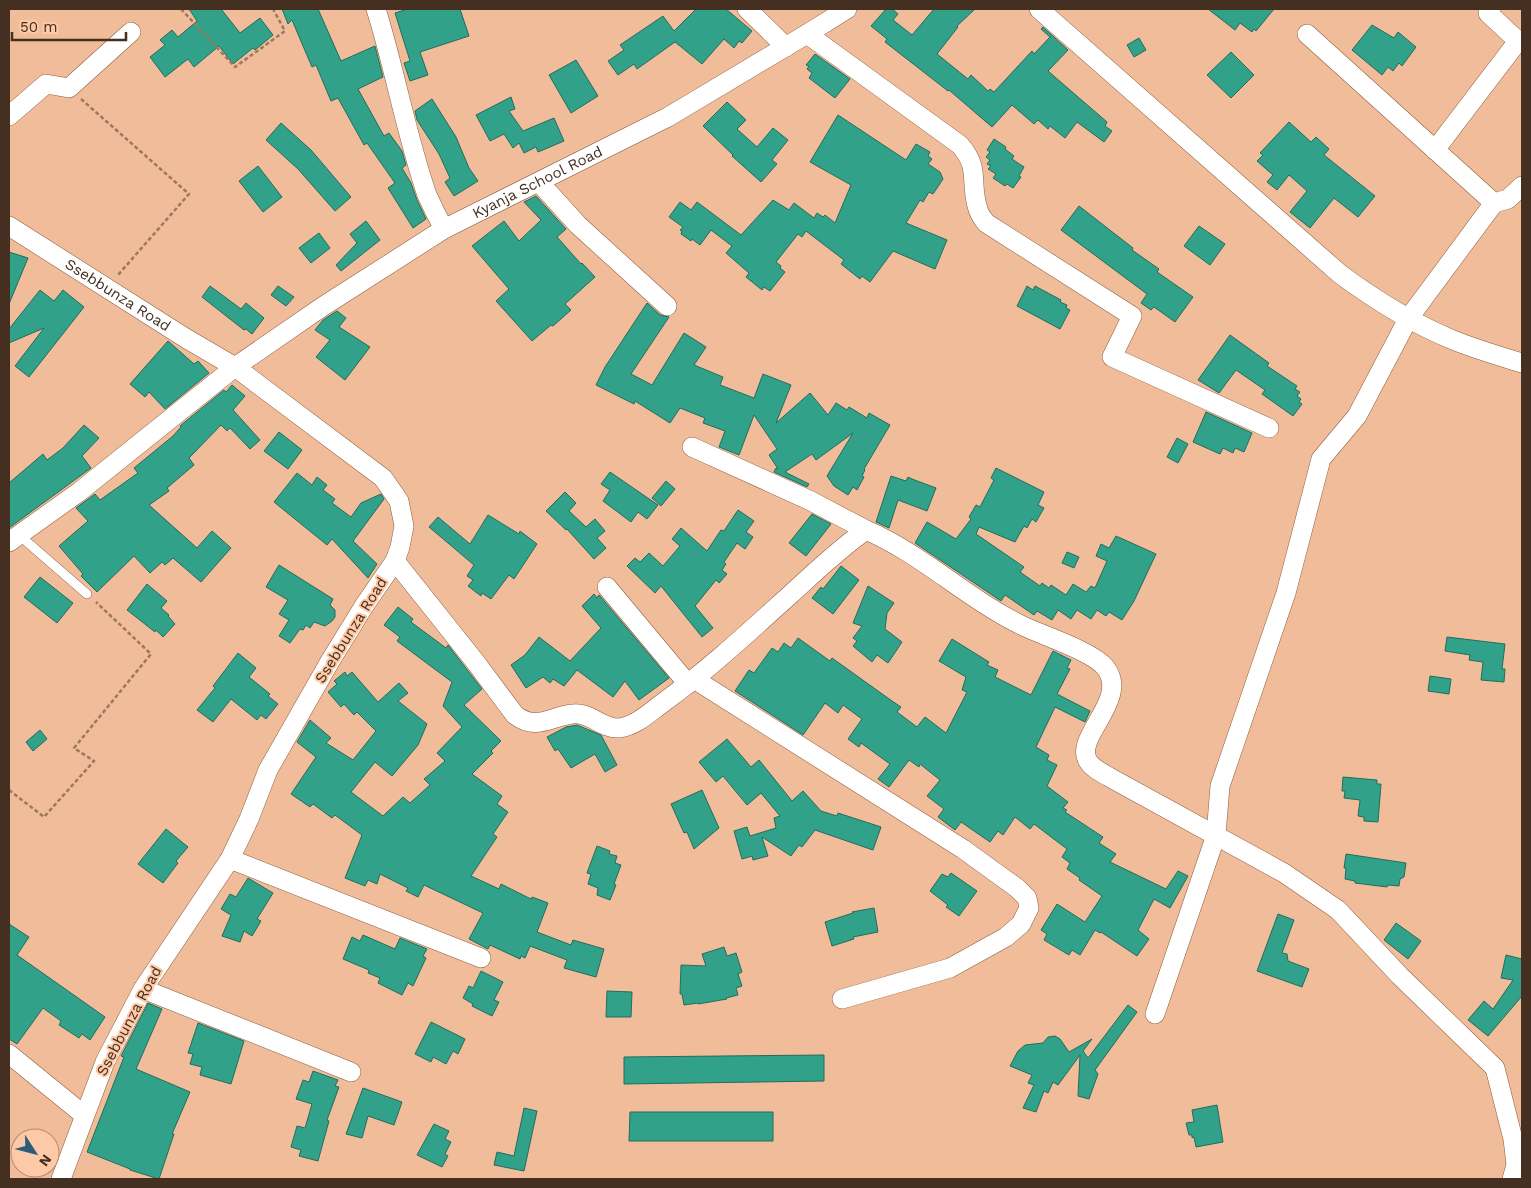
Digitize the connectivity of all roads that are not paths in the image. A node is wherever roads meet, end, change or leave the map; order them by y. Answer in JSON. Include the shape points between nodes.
{"nodes":[{"id":1,"x":376,"y":9,"type":"edge"},
{"id":2,"x":748,"y":9,"type":"edge"},
{"id":3,"x":846,"y":9,"type":"edge"},
{"id":4,"x":1040,"y":9,"type":"edge"},
{"id":5,"x":1492,"y":9,"type":"edge"},
{"id":6,"x":131,"y":32,"type":"dead end"},
{"id":7,"x":807,"y":34,"type":"junction"},
{"id":8,"x":1307,"y":34,"type":"dead end"},
{"id":9,"x":786,"y":47,"type":"junction"},
{"id":10,"x":9,"y":116,"type":"edge"},
{"id":11,"x":1435,"y":150,"type":"junction"},
{"id":12,"x":539,"y":182,"type":"junction"},
{"id":13,"x":1522,"y":188,"type":"edge"},
{"id":14,"x":1494,"y":203,"type":"junction"},
{"id":15,"x":9,"y":226,"type":"edge"},
{"id":16,"x":444,"y":229,"type":"junction"},
{"id":17,"x":667,"y":306,"type":"dead end"},
{"id":18,"x":1408,"y":318,"type":"junction"},
{"id":19,"x":1522,"y":363,"type":"edge"},
{"id":20,"x":235,"y":367,"type":"junction"},
{"id":21,"x":1269,"y":428,"type":"dead end"},
{"id":22,"x":692,"y":447,"type":"dead end"},
{"id":23,"x":866,"y":530,"type":"junction"},
{"id":24,"x":14,"y":538,"type":"edge"},
{"id":25,"x":395,"y":561,"type":"junction"},
{"id":26,"x":606,"y":587,"type":"dead end"},
{"id":27,"x":87,"y":594,"type":"road end"},
{"id":28,"x":691,"y":681,"type":"junction"},
{"id":29,"x":1216,"y":835,"type":"junction"},
{"id":30,"x":230,"y":859,"type":"junction"},
{"id":31,"x":482,"y":958,"type":"dead end"},
{"id":32,"x":143,"y":989,"type":"junction"},
{"id":33,"x":842,"y":999,"type":"dead end"},
{"id":34,"x":1155,"y":1014,"type":"dead end"},
{"id":35,"x":9,"y":1054,"type":"edge"},
{"id":36,"x":351,"y":1072,"type":"dead end"},
{"id":37,"x":84,"y":1115,"type":"junction"},
{"id":38,"x":61,"y":1179,"type":"edge"},
{"id":39,"x":1512,"y":1179,"type":"edge"}],
"edges":[{"from":1,"to":16,"type":"street","via":[[413,150],[428,197]]},
{"from":2,"to":9,"type":"street"},
{"from":3,"to":7,"type":"street","name":"Kyanja School Road"},
{"from":4,"to":18,"type":"street","via":[[1340,274]]},
{"from":5,"to":11,"type":"street","via":[[1488,13],[1518,41]]},
{"from":6,"to":10,"type":"street","via":[[69,88],[46,84]]},
{"from":7,"to":9,"type":"street","name":"Kyanja School Road"},
{"from":7,"to":21,"type":"street","via":[[960,145],[974,167],[978,210],[986,223],[1132,316],[1112,357]]},
{"from":8,"to":11,"type":"street"},
{"from":9,"to":12,"type":"street","name":"Kyanja School Road","via":[[668,117]]},
{"from":11,"to":14,"type":"street"},
{"from":12,"to":16,"type":"street","name":"Kyanja School Road"},
{"from":12,"to":17,"type":"street","via":[[578,225]]},
{"from":13,"to":14,"type":"street","via":[[1508,199]]},
{"from":14,"to":18,"type":"street"},
{"from":15,"to":20,"type":"street","name":"Ssebbunza Road"},
{"from":16,"to":20,"type":"street","name":"Kyanja School Road"},
{"from":18,"to":19,"type":"street","via":[[1454,341]]},
{"from":18,"to":29,"type":"street","via":[[1357,416],[1321,459],[1286,593],[1220,786]]},
{"from":20,"to":24,"type":"street","name":"Kyanja School Road","via":[[79,492]]},
{"from":20,"to":25,"type":"street","name":"Ssebbunza Road","via":[[383,478],[399,501],[404,526]]},
{"from":22,"to":23,"type":"street"},
{"from":23,"to":28,"type":"street"},
{"from":23,"to":29,"type":"street","via":[[896,544],[1003,616],[1083,652],[1104,665],[1113,685],[1088,741],[1088,761],[1109,777]]},
{"from":24,"to":27,"type":"lane"},
{"from":25,"to":28,"type":"street","via":[[523,721],[543,722],[574,713],[585,714],[618,728],[633,724]]},
{"from":25,"to":30,"type":"street","name":"Ssebbunza Road","via":[[329,663],[268,770]]},
{"from":26,"to":28,"type":"street"},
{"from":28,"to":33,"type":"street","via":[[963,849],[1027,898],[1029,908],[1021,924],[1006,937],[950,968]]},
{"from":29,"to":34,"type":"street"},
{"from":29,"to":39,"type":"street","via":[[1284,873],[1338,910],[1400,976],[1495,1068],[1513,1139],[1516,1165]]},
{"from":30,"to":31,"type":"street"},
{"from":30,"to":32,"type":"street","name":"Ssebbunza Road"},
{"from":32,"to":36,"type":"street"},
{"from":32,"to":37,"type":"street","name":"Ssebbunza Road","via":[[105,1062]]},
{"from":35,"to":37,"type":"street"},
{"from":37,"to":38,"type":"street","name":"Ssebbunza Road"}]}
